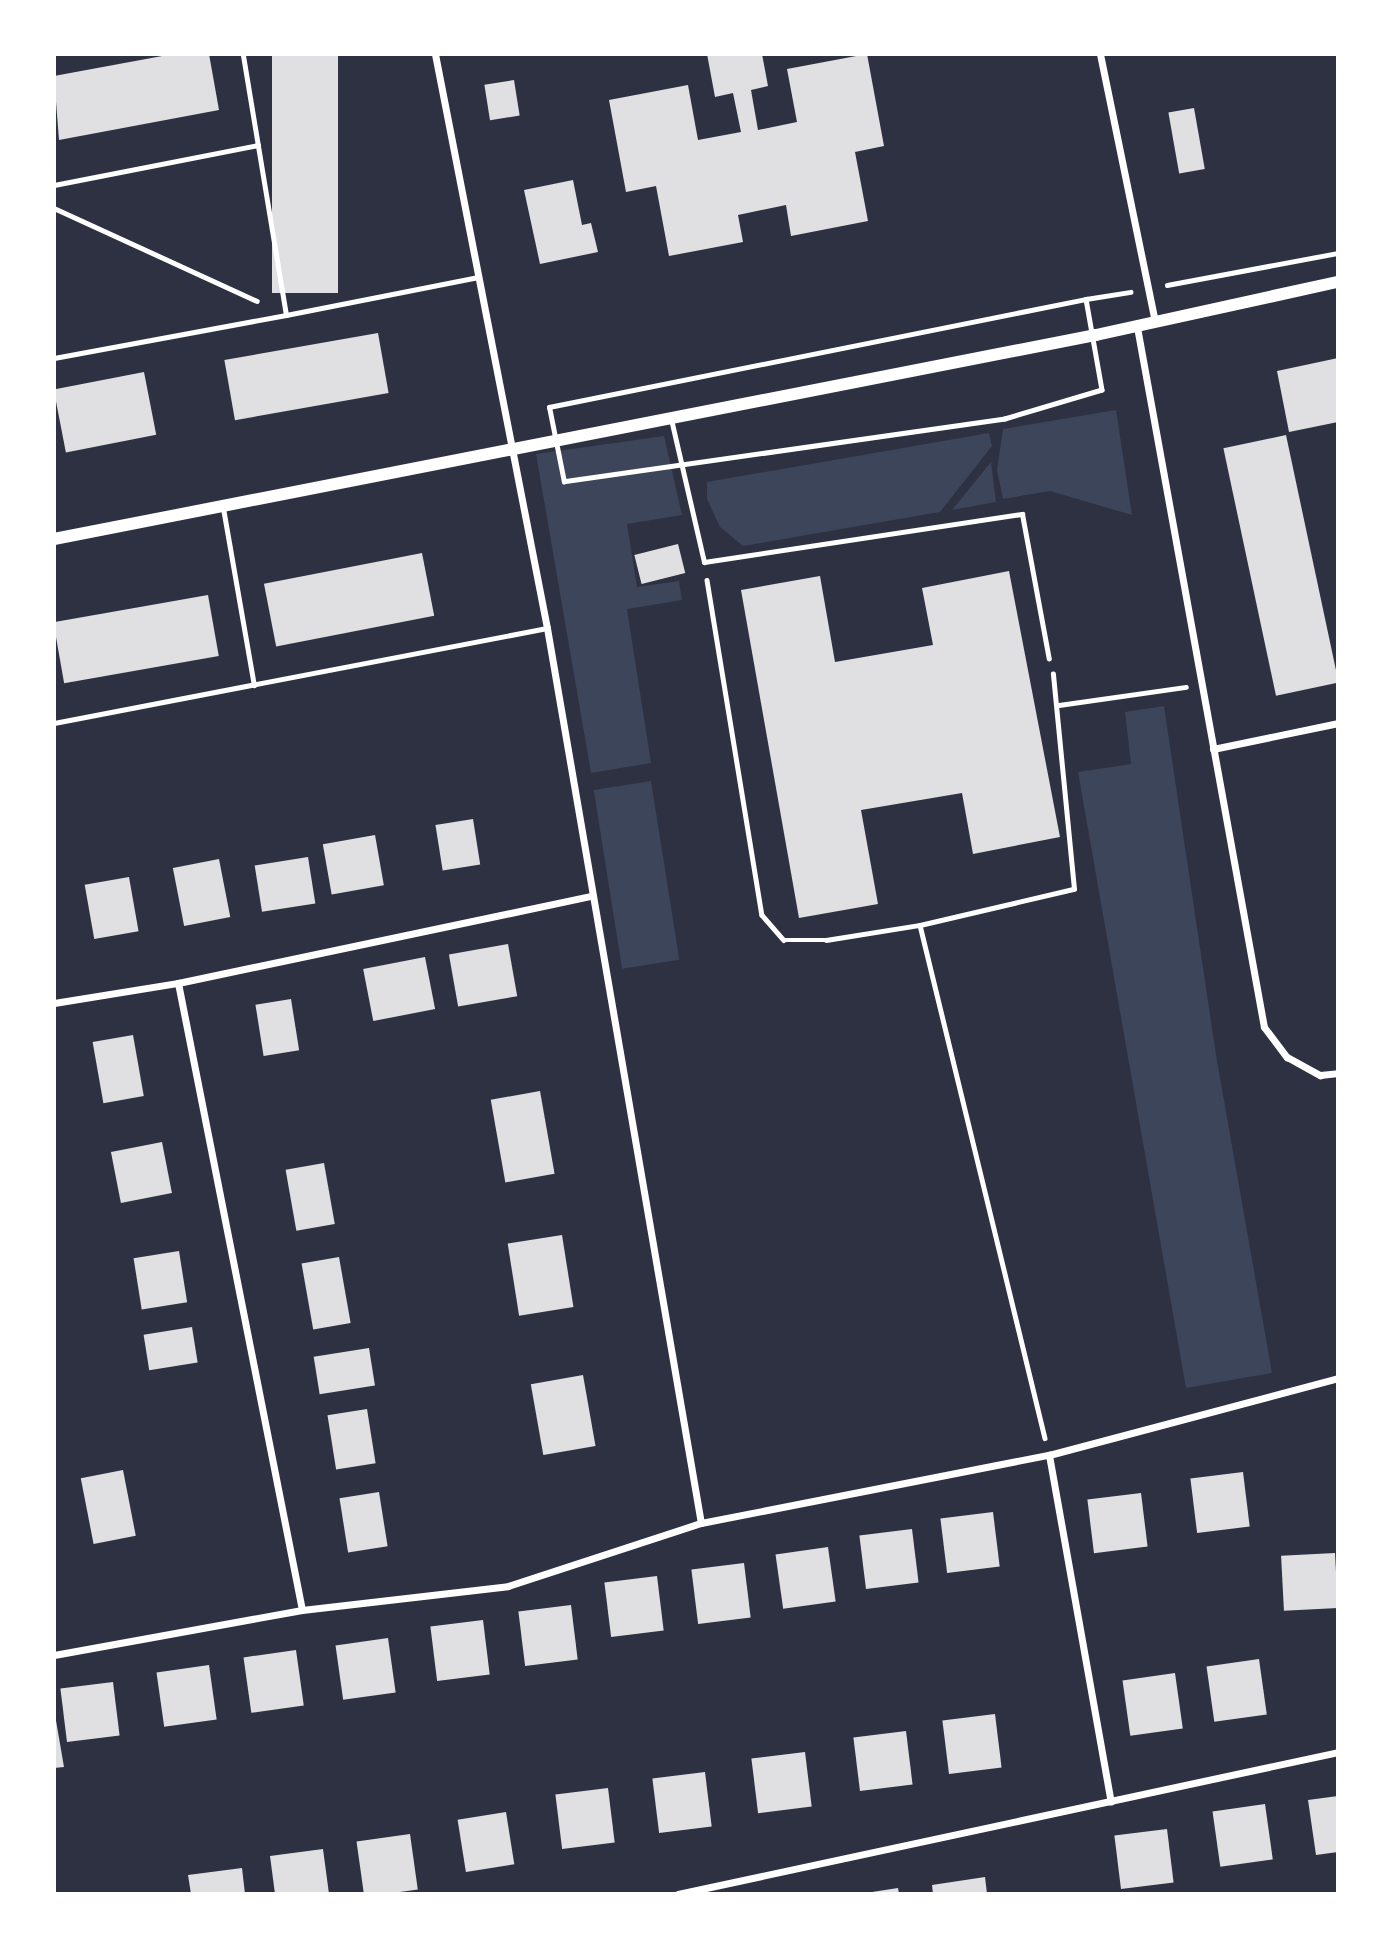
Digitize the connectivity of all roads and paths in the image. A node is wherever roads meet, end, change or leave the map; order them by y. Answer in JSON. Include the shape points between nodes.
{"nodes":[{"id":1,"x":243,"y":54,"type":"edge"},
{"id":2,"x":435,"y":54,"type":"edge"},
{"id":3,"x":1100,"y":54,"type":"edge"},
{"id":4,"x":258,"y":145,"type":"junction"},
{"id":5,"x":54,"y":185,"type":"edge"},
{"id":6,"x":54,"y":208,"type":"edge"},
{"id":7,"x":1338,"y":253,"type":"edge"},
{"id":8,"x":478,"y":277,"type":"junction"},
{"id":9,"x":1338,"y":282,"type":"edge"},
{"id":10,"x":1149,"y":288,"type":"junction"},
{"id":11,"x":1086,"y":299,"type":"dead end"},
{"id":12,"x":286,"y":315,"type":"junction"},
{"id":13,"x":1155,"y":322,"type":"junction"},
{"id":14,"x":1137,"y":327,"type":"junction"},
{"id":15,"x":1096,"y":335,"type":"junction"},
{"id":16,"x":54,"y":358,"type":"edge"},
{"id":17,"x":670,"y":416,"type":"junction"},
{"id":18,"x":512,"y":450,"type":"junction"},
{"id":19,"x":682,"y":465,"type":"junction"},
{"id":20,"x":223,"y":508,"type":"junction"},
{"id":21,"x":54,"y":539,"type":"edge"},
{"id":22,"x":704,"y":562,"type":"junction"},
{"id":23,"x":547,"y":628,"type":"junction"},
{"id":24,"x":1049,"y":659,"type":"joint"},
{"id":25,"x":254,"y":685,"type":"junction"},
{"id":26,"x":1201,"y":685,"type":"junction"},
{"id":27,"x":1059,"y":705,"type":"junction"},
{"id":28,"x":54,"y":723,"type":"edge"},
{"id":29,"x":1338,"y":723,"type":"edge"},
{"id":30,"x":1213,"y":749,"type":"junction"},
{"id":31,"x":590,"y":896,"type":"junction"},
{"id":32,"x":920,"y":925,"type":"junction"},
{"id":33,"x":178,"y":983,"type":"junction"},
{"id":34,"x":54,"y":1003,"type":"edge"},
{"id":35,"x":1338,"y":1073,"type":"edge"},
{"id":36,"x":1338,"y":1378,"type":"edge"},
{"id":37,"x":1049,"y":1455,"type":"junction"},
{"id":38,"x":701,"y":1523,"type":"junction"},
{"id":39,"x":302,"y":1610,"type":"junction"},
{"id":40,"x":54,"y":1655,"type":"edge"},
{"id":41,"x":1338,"y":1752,"type":"edge"},
{"id":42,"x":1111,"y":1802,"type":"junction"},
{"id":43,"x":678,"y":1894,"type":"edge"}],
"edges":[{"from":1,"to":4,"type":"lane"},
{"from":2,"to":8,"type":"street"},
{"from":3,"to":10,"type":"street"},
{"from":4,"to":5,"type":"lane"},
{"from":4,"to":12,"type":"lane"},
{"from":6,"to":12,"type":"path"},
{"from":7,"to":10,"type":"path"},
{"from":8,"to":12,"type":"lane"},
{"from":8,"to":18,"type":"street"},
{"from":9,"to":13,"type":"street"},
{"from":10,"to":11,"type":"path"},
{"from":10,"to":13,"type":"street"},
{"from":12,"to":16,"type":"lane"},
{"from":13,"to":14,"type":"street"},
{"from":14,"to":15,"type":"street"},
{"from":14,"to":26,"type":"street"},
{"from":15,"to":17,"type":"street"},
{"from":15,"to":19,"type":"path","via":[[1102,390],[1005,419]]},
{"from":17,"to":18,"type":"street"},
{"from":17,"to":19,"type":"lane"},
{"from":18,"to":20,"type":"street"},
{"from":18,"to":23,"type":"street"},
{"from":19,"to":22,"type":"lane"},
{"from":20,"to":21,"type":"street"},
{"from":20,"to":25,"type":"lane"},
{"from":22,"to":24,"type":"lane","via":[[1022,514]]},
{"from":22,"to":32,"type":"path","via":[[762,915],[784,940],[827,940]]},
{"from":23,"to":25,"type":"lane"},
{"from":23,"to":31,"type":"street"},
{"from":24,"to":27,"type":"path"},
{"from":25,"to":28,"type":"lane"},
{"from":26,"to":27,"type":"path"},
{"from":26,"to":30,"type":"street"},
{"from":27,"to":32,"type":"path","via":[[1074,889]]},
{"from":29,"to":30,"type":"street"},
{"from":30,"to":35,"type":"street","via":[[1264,1027],[1287,1057],[1320,1075]]},
{"from":31,"to":33,"type":"street"},
{"from":31,"to":38,"type":"street"},
{"from":32,"to":37,"type":"path"},
{"from":33,"to":34,"type":"street"},
{"from":33,"to":39,"type":"street"},
{"from":36,"to":37,"type":"street"},
{"from":37,"to":38,"type":"street"},
{"from":37,"to":42,"type":"street"},
{"from":38,"to":39,"type":"street","via":[[508,1586]]},
{"from":39,"to":40,"type":"street"},
{"from":41,"to":42,"type":"street"},
{"from":42,"to":43,"type":"street"}]}
